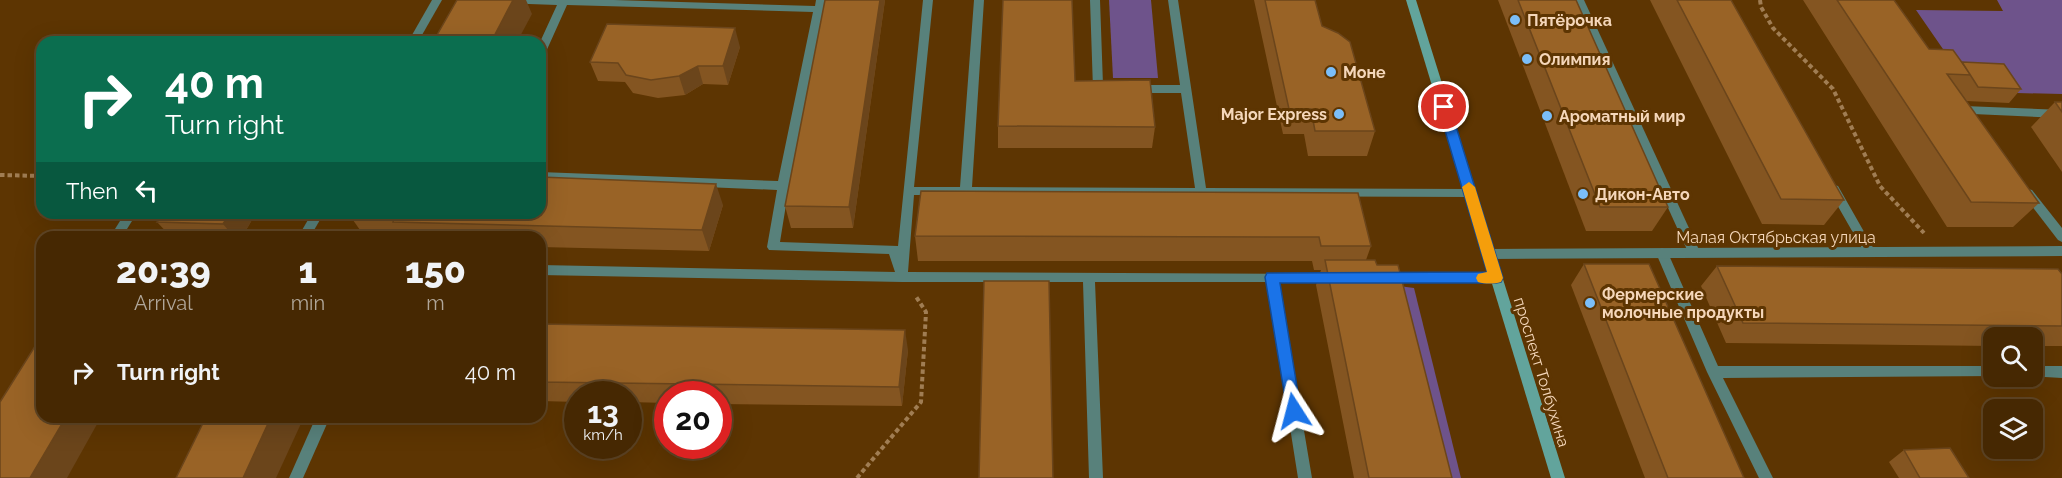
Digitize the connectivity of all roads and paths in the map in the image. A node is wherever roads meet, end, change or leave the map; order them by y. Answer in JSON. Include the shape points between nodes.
{"nodes":[{"id":1,"x":437,"y":0,"type":"edge"},
{"id":2,"x":499,"y":0,"type":"edge"},
{"id":3,"x":928,"y":0,"type":"edge"},
{"id":4,"x":979,"y":0,"type":"edge"},
{"id":5,"x":1095,"y":0,"type":"edge"},
{"id":6,"x":1173,"y":0,"type":"edge"},
{"id":7,"x":1412,"y":0,"type":"edge"},
{"id":8,"x":1579,"y":0,"type":"edge"},
{"id":9,"x":1760,"y":0,"type":"edge"},
{"id":10,"x":563,"y":1,"type":"edge"},
{"id":11,"x":820,"y":5,"type":"edge"},
{"id":12,"x":416,"y":36,"type":"edge"},
{"id":13,"x":546,"y":40,"type":"edge"},
{"id":14,"x":1186,"y":89,"type":"junction"},
{"id":15,"x":2062,"y":114,"type":"edge"},
{"id":16,"x":1978,"y":129,"type":"edge"},
{"id":17,"x":0,"y":175,"type":"edge"},
{"id":18,"x":36,"y":176,"type":"edge"},
{"id":19,"x":546,"y":176,"type":"edge"},
{"id":20,"x":1830,"y":183,"type":"edge"},
{"id":21,"x":2020,"y":183,"type":"edge"},
{"id":22,"x":783,"y":186,"type":"junction"},
{"id":23,"x":966,"y":190,"type":"junction"},
{"id":24,"x":1201,"y":190,"type":"junction"},
{"id":25,"x":908,"y":191,"type":"junction"},
{"id":26,"x":1470,"y":193,"type":"junction"},
{"id":27,"x":2062,"y":237,"type":"edge"},
{"id":28,"x":2062,"y":251,"type":"edge"},
{"id":29,"x":1694,"y":252,"type":"junction"},
{"id":30,"x":1662,"y":253,"type":"junction"},
{"id":31,"x":1937,"y":253,"type":"junction"},
{"id":32,"x":1489,"y":254,"type":"junction"},
{"id":33,"x":1870,"y":254,"type":"junction"},
{"id":34,"x":546,"y":270,"type":"edge"},
{"id":35,"x":902,"y":277,"type":"junction"},
{"id":36,"x":1089,"y":277,"type":"junction"},
{"id":37,"x":1272,"y":277,"type":"junction"},
{"id":38,"x":1351,"y":277,"type":"edge"},
{"id":39,"x":1373,"y":277,"type":"edge"},
{"id":40,"x":1496,"y":278,"type":"junction"},
{"id":41,"x":1714,"y":372,"type":"junction"},
{"id":42,"x":1983,"y":372,"type":"edge"},
{"id":43,"x":2043,"y":372,"type":"edge"},
{"id":44,"x":2062,"y":372,"type":"edge"},
{"id":45,"x":320,"y":423,"type":"edge"},
{"id":46,"x":296,"y":478,"type":"edge"},
{"id":47,"x":857,"y":478,"type":"edge"},
{"id":48,"x":1096,"y":478,"type":"edge"},
{"id":49,"x":1305,"y":478,"type":"edge"},
{"id":50,"x":1558,"y":478,"type":"edge"},
{"id":51,"x":1766,"y":478,"type":"edge"}],
"edges":[{"from":1,"to":12,"type":"street"},
{"from":2,"to":10,"type":"street"},
{"from":3,"to":25,"type":"street"},
{"from":4,"to":23,"type":"street"},
{"from":5,"to":14,"type":"street","via":[[1098,89]]},
{"from":6,"to":14,"type":"street"},
{"from":7,"to":26,"type":"main road","name":"проспект Толбухина"},
{"from":8,"to":29,"type":"street"},
{"from":9,"to":31,"type":"path","via":[[1773,28],[1833,89],[1880,186],[1911,216]]},
{"from":10,"to":11,"type":"street"},
{"from":10,"to":13,"type":"street"},
{"from":11,"to":22,"type":"street"},
{"from":14,"to":24,"type":"street"},
{"from":15,"to":16,"type":"street","via":[[1961,106]]},
{"from":17,"to":18,"type":"path"},
{"from":19,"to":22,"type":"street"},
{"from":20,"to":33,"type":"street"},
{"from":21,"to":27,"type":"street"},
{"from":22,"to":35,"type":"street","via":[[773,247],[894,249]]},
{"from":23,"to":24,"type":"street"},
{"from":23,"to":25,"type":"street"},
{"from":24,"to":26,"type":"street"},
{"from":25,"to":35,"type":"street"},
{"from":26,"to":32,"type":"main road","name":"проспект Толбухина"},
{"from":28,"to":31,"type":"street","name":"Малая Октябрьская улица"},
{"from":29,"to":30,"type":"street","name":"Малая Октябрьская улица"},
{"from":29,"to":33,"type":"street","name":"Малая Октябрьская улица"},
{"from":30,"to":32,"type":"street","name":"Малая Октябрьская улица"},
{"from":30,"to":41,"type":"street"},
{"from":31,"to":33,"type":"street","name":"Малая Октябрьская улица"},
{"from":32,"to":40,"type":"main road","name":"проспект Толбухина"},
{"from":34,"to":35,"type":"street"},
{"from":35,"to":36,"type":"street"},
{"from":35,"to":47,"type":"path","via":[[926,312],[921,402]]},
{"from":36,"to":37,"type":"street"},
{"from":36,"to":48,"type":"street"},
{"from":37,"to":38,"type":"street"},
{"from":37,"to":49,"type":"street"},
{"from":39,"to":40,"type":"street"},
{"from":40,"to":50,"type":"main road","name":"проспект Толбухина"},
{"from":41,"to":42,"type":"street"},
{"from":41,"to":51,"type":"street"},
{"from":43,"to":44,"type":"street"},
{"from":45,"to":46,"type":"street"}]}
